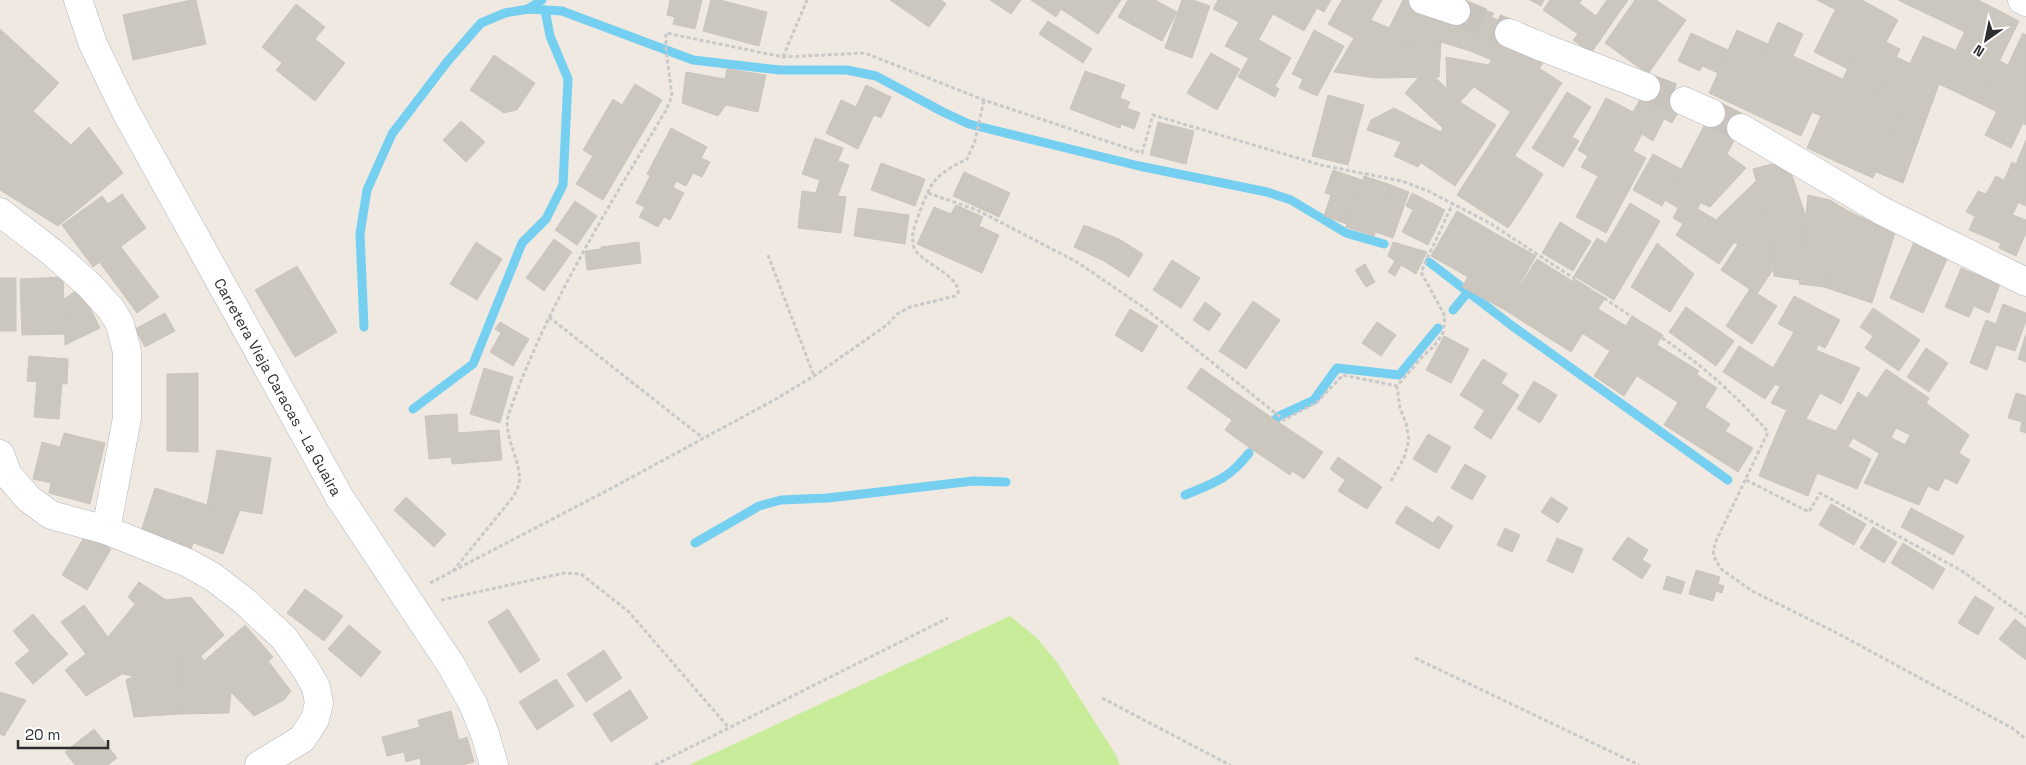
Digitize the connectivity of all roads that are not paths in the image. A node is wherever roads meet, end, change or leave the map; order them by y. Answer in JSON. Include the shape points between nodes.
{"nodes":[{"id":1,"x":78,"y":0,"type":"edge"},
{"id":2,"x":1423,"y":0,"type":"edge"},
{"id":3,"x":2022,"y":0,"type":"edge"},
{"id":4,"x":2026,"y":2,"type":"edge"},
{"id":5,"x":1456,"y":12,"type":"tunnel mouth"},
{"id":6,"x":1509,"y":33,"type":"tunnel mouth"},
{"id":7,"x":1646,"y":87,"type":"tunnel mouth"},
{"id":8,"x":1684,"y":102,"type":"tunnel mouth"},
{"id":9,"x":1711,"y":113,"type":"tunnel mouth"},
{"id":10,"x":1741,"y":128,"type":"tunnel mouth"},
{"id":11,"x":0,"y":212,"type":"edge"},
{"id":12,"x":2026,"y":282,"type":"edge"},
{"id":13,"x":0,"y":454,"type":"edge"},
{"id":14,"x":106,"y":530,"type":"junction"},
{"id":15,"x":259,"y":765,"type":"edge"},
{"id":16,"x":494,"y":765,"type":"edge"}],
"edges":[{"from":1,"to":16,"type":"street","name":"Carretera Vieja Caracas - La Guaira","via":[[93,44],[126,112],[340,498],[473,704]]},
{"from":2,"to":5,"type":"street"},
{"from":3,"to":4,"type":"street"},
{"from":6,"to":7,"type":"street"},
{"from":8,"to":9,"type":"street"},
{"from":10,"to":12,"type":"street","via":[[1882,212]]},
{"from":11,"to":14,"type":"street","via":[[89,285],[120,324],[127,352],[128,418]]},
{"from":13,"to":14,"type":"street","via":[[8,475],[29,499],[51,515]]},
{"from":14,"to":15,"type":"street","via":[[188,563],[213,577],[284,638],[306,668],[316,687],[319,703],[315,719],[302,738]]}]}
